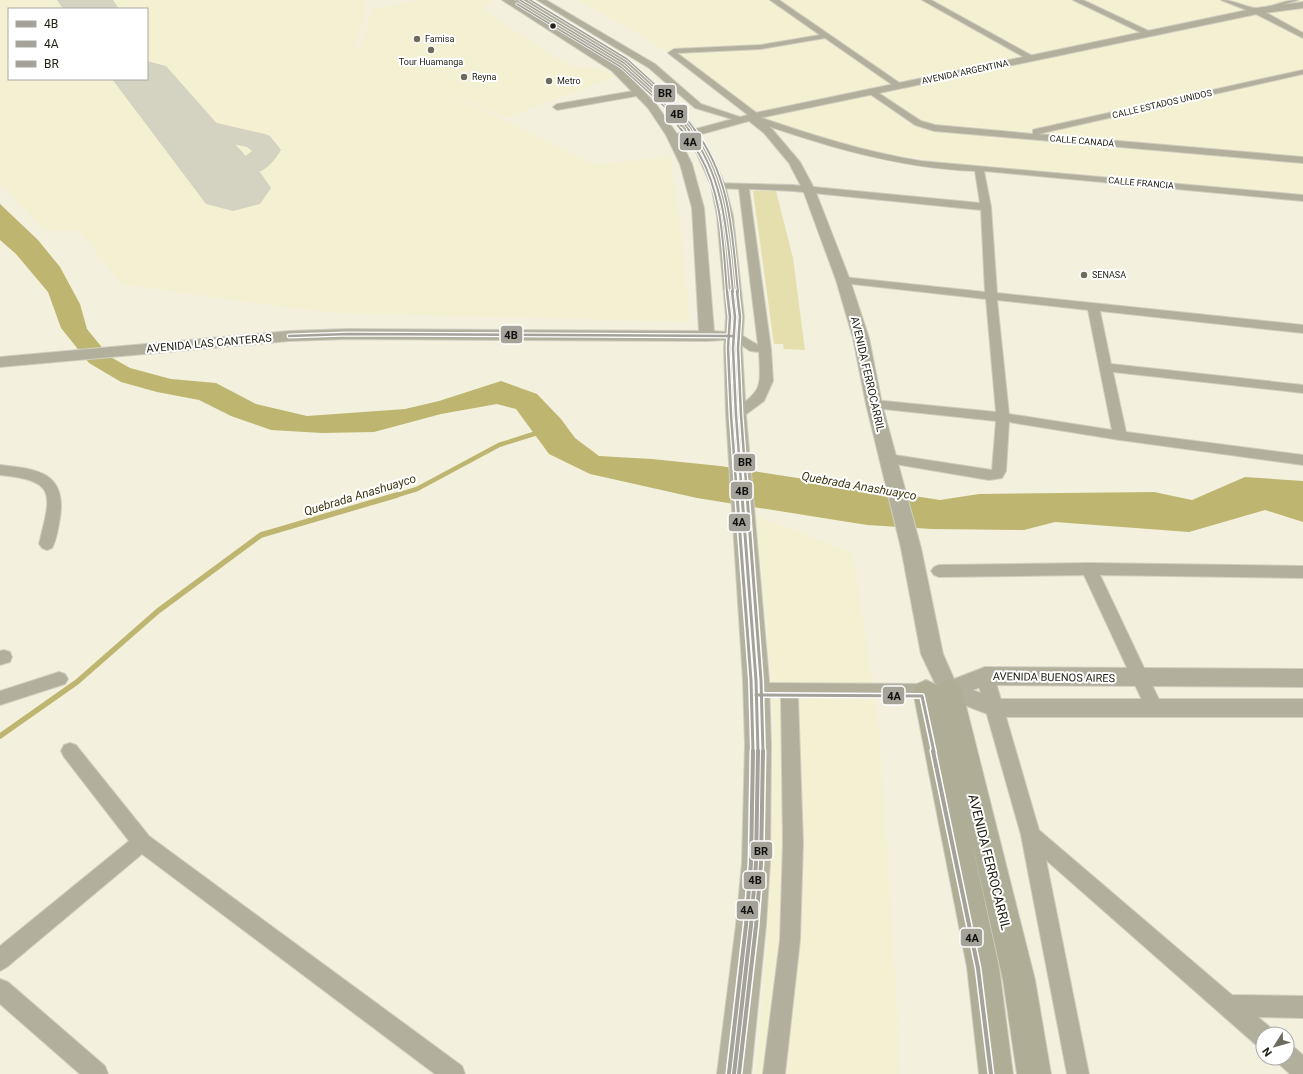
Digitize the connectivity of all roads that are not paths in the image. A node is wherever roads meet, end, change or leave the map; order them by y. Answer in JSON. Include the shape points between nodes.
{"nodes":[{"id":1,"x":507,"y":0,"type":"edge"},
{"id":2,"x":520,"y":0,"type":"edge"},
{"id":3,"x":541,"y":0,"type":"edge"},
{"id":4,"x":774,"y":0,"type":"edge"},
{"id":5,"x":926,"y":0,"type":"edge"},
{"id":6,"x":1077,"y":0,"type":"edge"},
{"id":7,"x":1225,"y":0,"type":"edge"},
{"id":8,"x":1294,"y":0,"type":"edge"},
{"id":9,"x":1303,"y":5,"type":"edge"},
{"id":10,"x":1260,"y":11,"type":"junction"},
{"id":11,"x":1303,"y":31,"type":"edge"},
{"id":12,"x":1149,"y":33,"type":"junction"},
{"id":13,"x":825,"y":36,"type":"junction"},
{"id":14,"x":1303,"y":36,"type":"edge"},
{"id":15,"x":1032,"y":58,"type":"junction"},
{"id":16,"x":625,"y":70,"type":"junction"},
{"id":17,"x":1303,"y":72,"type":"edge"},
{"id":18,"x":900,"y":86,"type":"junction"},
{"id":19,"x":871,"y":92,"type":"junction"},
{"id":20,"x":639,"y":93,"type":"junction"},
{"id":21,"x":557,"y":107,"type":"dead end"},
{"id":22,"x":749,"y":118,"type":"junction"},
{"id":23,"x":1057,"y":128,"type":"junction"},
{"id":24,"x":692,"y":134,"type":"junction"},
{"id":25,"x":1022,"y":135,"type":"junction"},
{"id":26,"x":674,"y":138,"type":"junction"},
{"id":27,"x":1064,"y":140,"type":"junction"},
{"id":28,"x":1300,"y":158,"type":"edge"},
{"id":29,"x":980,"y":173,"type":"junction"},
{"id":30,"x":718,"y":185,"type":"junction"},
{"id":31,"x":744,"y":186,"type":"junction"},
{"id":32,"x":809,"y":190,"type":"junction"},
{"id":33,"x":1303,"y":198,"type":"edge"},
{"id":34,"x":986,"y":207,"type":"junction"},
{"id":35,"x":843,"y":280,"type":"junction"},
{"id":36,"x":991,"y":295,"type":"junction"},
{"id":37,"x":1093,"y":307,"type":"junction"},
{"id":38,"x":1303,"y":329,"type":"edge"},
{"id":39,"x":707,"y":336,"type":"junction"},
{"id":40,"x":734,"y":336,"type":"junction"},
{"id":41,"x":765,"y":349,"type":"junction"},
{"id":42,"x":0,"y":362,"type":"edge"},
{"id":43,"x":1105,"y":367,"type":"junction"},
{"id":44,"x":1303,"y":389,"type":"edge"},
{"id":45,"x":874,"y":404,"type":"junction"},
{"id":46,"x":736,"y":415,"type":"junction"},
{"id":47,"x":1003,"y":417,"type":"junction"},
{"id":48,"x":1120,"y":436,"type":"junction"},
{"id":49,"x":1303,"y":460,"type":"edge"},
{"id":50,"x":890,"y":467,"type":"junction"},
{"id":51,"x":0,"y":470,"type":"edge"},
{"id":52,"x":47,"y":544,"type":"dead end"},
{"id":53,"x":1089,"y":569,"type":"junction"},
{"id":54,"x":939,"y":571,"type":"dead end"},
{"id":55,"x":1303,"y":572,"type":"edge"},
{"id":56,"x":985,"y":676,"type":"junction"},
{"id":57,"x":1139,"y":678,"type":"junction"},
{"id":58,"x":1303,"y":678,"type":"edge"},
{"id":59,"x":59,"y":679,"type":"dead end"},
{"id":60,"x":756,"y":690,"type":"junction"},
{"id":61,"x":789,"y":691,"type":"junction"},
{"id":62,"x":937,"y":691,"type":"junction"},
{"id":63,"x":0,"y":698,"type":"edge"},
{"id":64,"x":995,"y":708,"type":"junction"},
{"id":65,"x":1154,"y":708,"type":"junction"},
{"id":66,"x":1303,"y":708,"type":"edge"},
{"id":67,"x":70,"y":751,"type":"dead end"},
{"id":68,"x":1031,"y":835,"type":"junction"},
{"id":69,"x":142,"y":842,"type":"junction"},
{"id":70,"x":0,"y":960,"type":"edge"},
{"id":71,"x":0,"y":990,"type":"edge"},
{"id":72,"x":1229,"y":1006,"type":"junction"},
{"id":73,"x":1303,"y":1007,"type":"edge"},
{"id":74,"x":1255,"y":1029,"type":"edge"},
{"id":75,"x":1295,"y":1063,"type":"edge"},
{"id":76,"x":1303,"y":1070,"type":"edge"},
{"id":77,"x":98,"y":1074,"type":"edge"},
{"id":78,"x":454,"y":1074,"type":"edge"},
{"id":79,"x":734,"y":1074,"type":"edge"},
{"id":80,"x":774,"y":1074,"type":"edge"},
{"id":81,"x":996,"y":1074,"type":"edge"},
{"id":82,"x":1034,"y":1074,"type":"edge"},
{"id":83,"x":1078,"y":1074,"type":"edge"}],
"edges":[{"from":1,"to":16,"type":"street"},
{"from":2,"to":16,"type":"highway","via":[[586,39]]},
{"from":3,"to":22,"type":"street","via":[[652,66],[698,106]]},
{"from":4,"to":13,"type":"street"},
{"from":5,"to":15,"type":"street"},
{"from":6,"to":12,"type":"street"},
{"from":7,"to":10,"type":"street"},
{"from":8,"to":10,"type":"street"},
{"from":9,"to":10,"type":"street","name":"AVENIDA ARGENTINA"},
{"from":10,"to":11,"type":"street"},
{"from":10,"to":12,"type":"street","name":"AVENIDA ARGENTINA"},
{"from":10,"to":14,"type":"street"},
{"from":12,"to":15,"type":"street","name":"AVENIDA ARGENTINA"},
{"from":13,"to":18,"type":"street"},
{"from":13,"to":22,"type":"street","via":[[761,46],[672,53]]},
{"from":15,"to":18,"type":"street","name":"AVENIDA ARGENTINA"},
{"from":16,"to":20,"type":"street"},
{"from":16,"to":24,"type":"highway","via":[[669,104]]},
{"from":17,"to":23,"type":"street","name":"CALLE ESTADOS UNIDOS"},
{"from":18,"to":19,"type":"street","name":"AVENIDA ARGENTINA"},
{"from":19,"to":22,"type":"street","name":"AVENIDA ARGENTINA"},
{"from":19,"to":25,"type":"street","name":"CALLE CANADÁ","via":[[926,126]]},
{"from":20,"to":21,"type":"street"},
{"from":20,"to":26,"type":"street","via":[[652,106]]},
{"from":22,"to":24,"type":"street","name":"AVENIDA ARGENTINA"},
{"from":22,"to":29,"type":"street","name":"CALLE FRANCIA","via":[[861,152]]},
{"from":22,"to":32,"type":"street","name":"AVENIDA FERROCARRIL","via":[[768,131],[794,162]]},
{"from":23,"to":25,"type":"street","name":"CALLE ESTADOS UNIDOS"},
{"from":23,"to":27,"type":"street"},
{"from":24,"to":26,"type":"street","name":"AVENIDA ARGENTINA"},
{"from":24,"to":30,"type":"highway"},
{"from":25,"to":27,"type":"street","name":"CALLE CANADÁ"},
{"from":26,"to":39,"type":"street","via":[[686,164],[698,208]]},
{"from":27,"to":28,"type":"street","name":"CALLE CANADÁ"},
{"from":29,"to":33,"type":"street","name":"CALLE FRANCIA"},
{"from":29,"to":34,"type":"street"},
{"from":30,"to":31,"type":"street"},
{"from":30,"to":40,"type":"highway","via":[[725,216],[735,317]]},
{"from":31,"to":32,"type":"street"},
{"from":31,"to":41,"type":"street"},
{"from":32,"to":34,"type":"street"},
{"from":32,"to":35,"type":"street","name":"AVENIDA FERROCARRIL"},
{"from":34,"to":36,"type":"street"},
{"from":35,"to":36,"type":"street"},
{"from":35,"to":45,"type":"street","name":"AVENIDA FERROCARRIL","via":[[861,338]]},
{"from":36,"to":37,"type":"street"},
{"from":36,"to":47,"type":"street"},
{"from":37,"to":38,"type":"street"},
{"from":37,"to":43,"type":"street"},
{"from":39,"to":40,"type":"street","name":"AVENIDA LAS CANTERAS"},
{"from":39,"to":42,"type":"street","name":"AVENIDA LAS CANTERAS","via":[[289,336]]},
{"from":40,"to":41,"type":"street","via":[[754,348]]},
{"from":40,"to":46,"type":"highway"},
{"from":41,"to":46,"type":"street","via":[[767,381],[759,398]]},
{"from":43,"to":44,"type":"street"},
{"from":43,"to":48,"type":"street"},
{"from":45,"to":47,"type":"street"},
{"from":45,"to":50,"type":"street","name":"AVENIDA FERROCARRIL"},
{"from":46,"to":60,"type":"highway"},
{"from":47,"to":48,"type":"street"},
{"from":47,"to":50,"type":"street","via":[[999,471],[996,475]]},
{"from":48,"to":49,"type":"street"},
{"from":50,"to":62,"type":"street","name":"AVENIDA FERROCARRIL","via":[[910,548]]},
{"from":51,"to":52,"type":"street","via":[[39,476],[51,485],[55,494]]},
{"from":53,"to":54,"type":"street"},
{"from":53,"to":55,"type":"street"},
{"from":53,"to":57,"type":"street"},
{"from":56,"to":57,"type":"street","name":"AVENIDA BUENOS AIRES"},
{"from":56,"to":62,"type":"street","name":"AVENIDA BUENOS AIRES"},
{"from":56,"to":64,"type":"street"},
{"from":57,"to":58,"type":"street","name":"AVENIDA BUENOS AIRES"},
{"from":57,"to":65,"type":"street"},
{"from":59,"to":63,"type":"street"},
{"from":60,"to":61,"type":"street"},
{"from":60,"to":79,"type":"highway","via":[[756,863]]},
{"from":61,"to":62,"type":"street"},
{"from":61,"to":80,"type":"street","via":[[793,843],[790,940]]},
{"from":62,"to":64,"type":"street"},
{"from":62,"to":81,"type":"main road","name":"AVENIDA FERROCARRIL","via":[[983,967]]},
{"from":62,"to":82,"type":"main road","name":"AVENIDA FERROCARRIL","via":[[1019,980]]},
{"from":64,"to":65,"type":"street"},
{"from":64,"to":68,"type":"street"},
{"from":65,"to":66,"type":"street"},
{"from":67,"to":69,"type":"street"},
{"from":68,"to":72,"type":"street"},
{"from":68,"to":83,"type":"street"},
{"from":69,"to":70,"type":"street"},
{"from":69,"to":78,"type":"street"},
{"from":71,"to":77,"type":"street"},
{"from":72,"to":73,"type":"street"},
{"from":72,"to":74,"type":"street"},
{"from":75,"to":76,"type":"street"}]}
